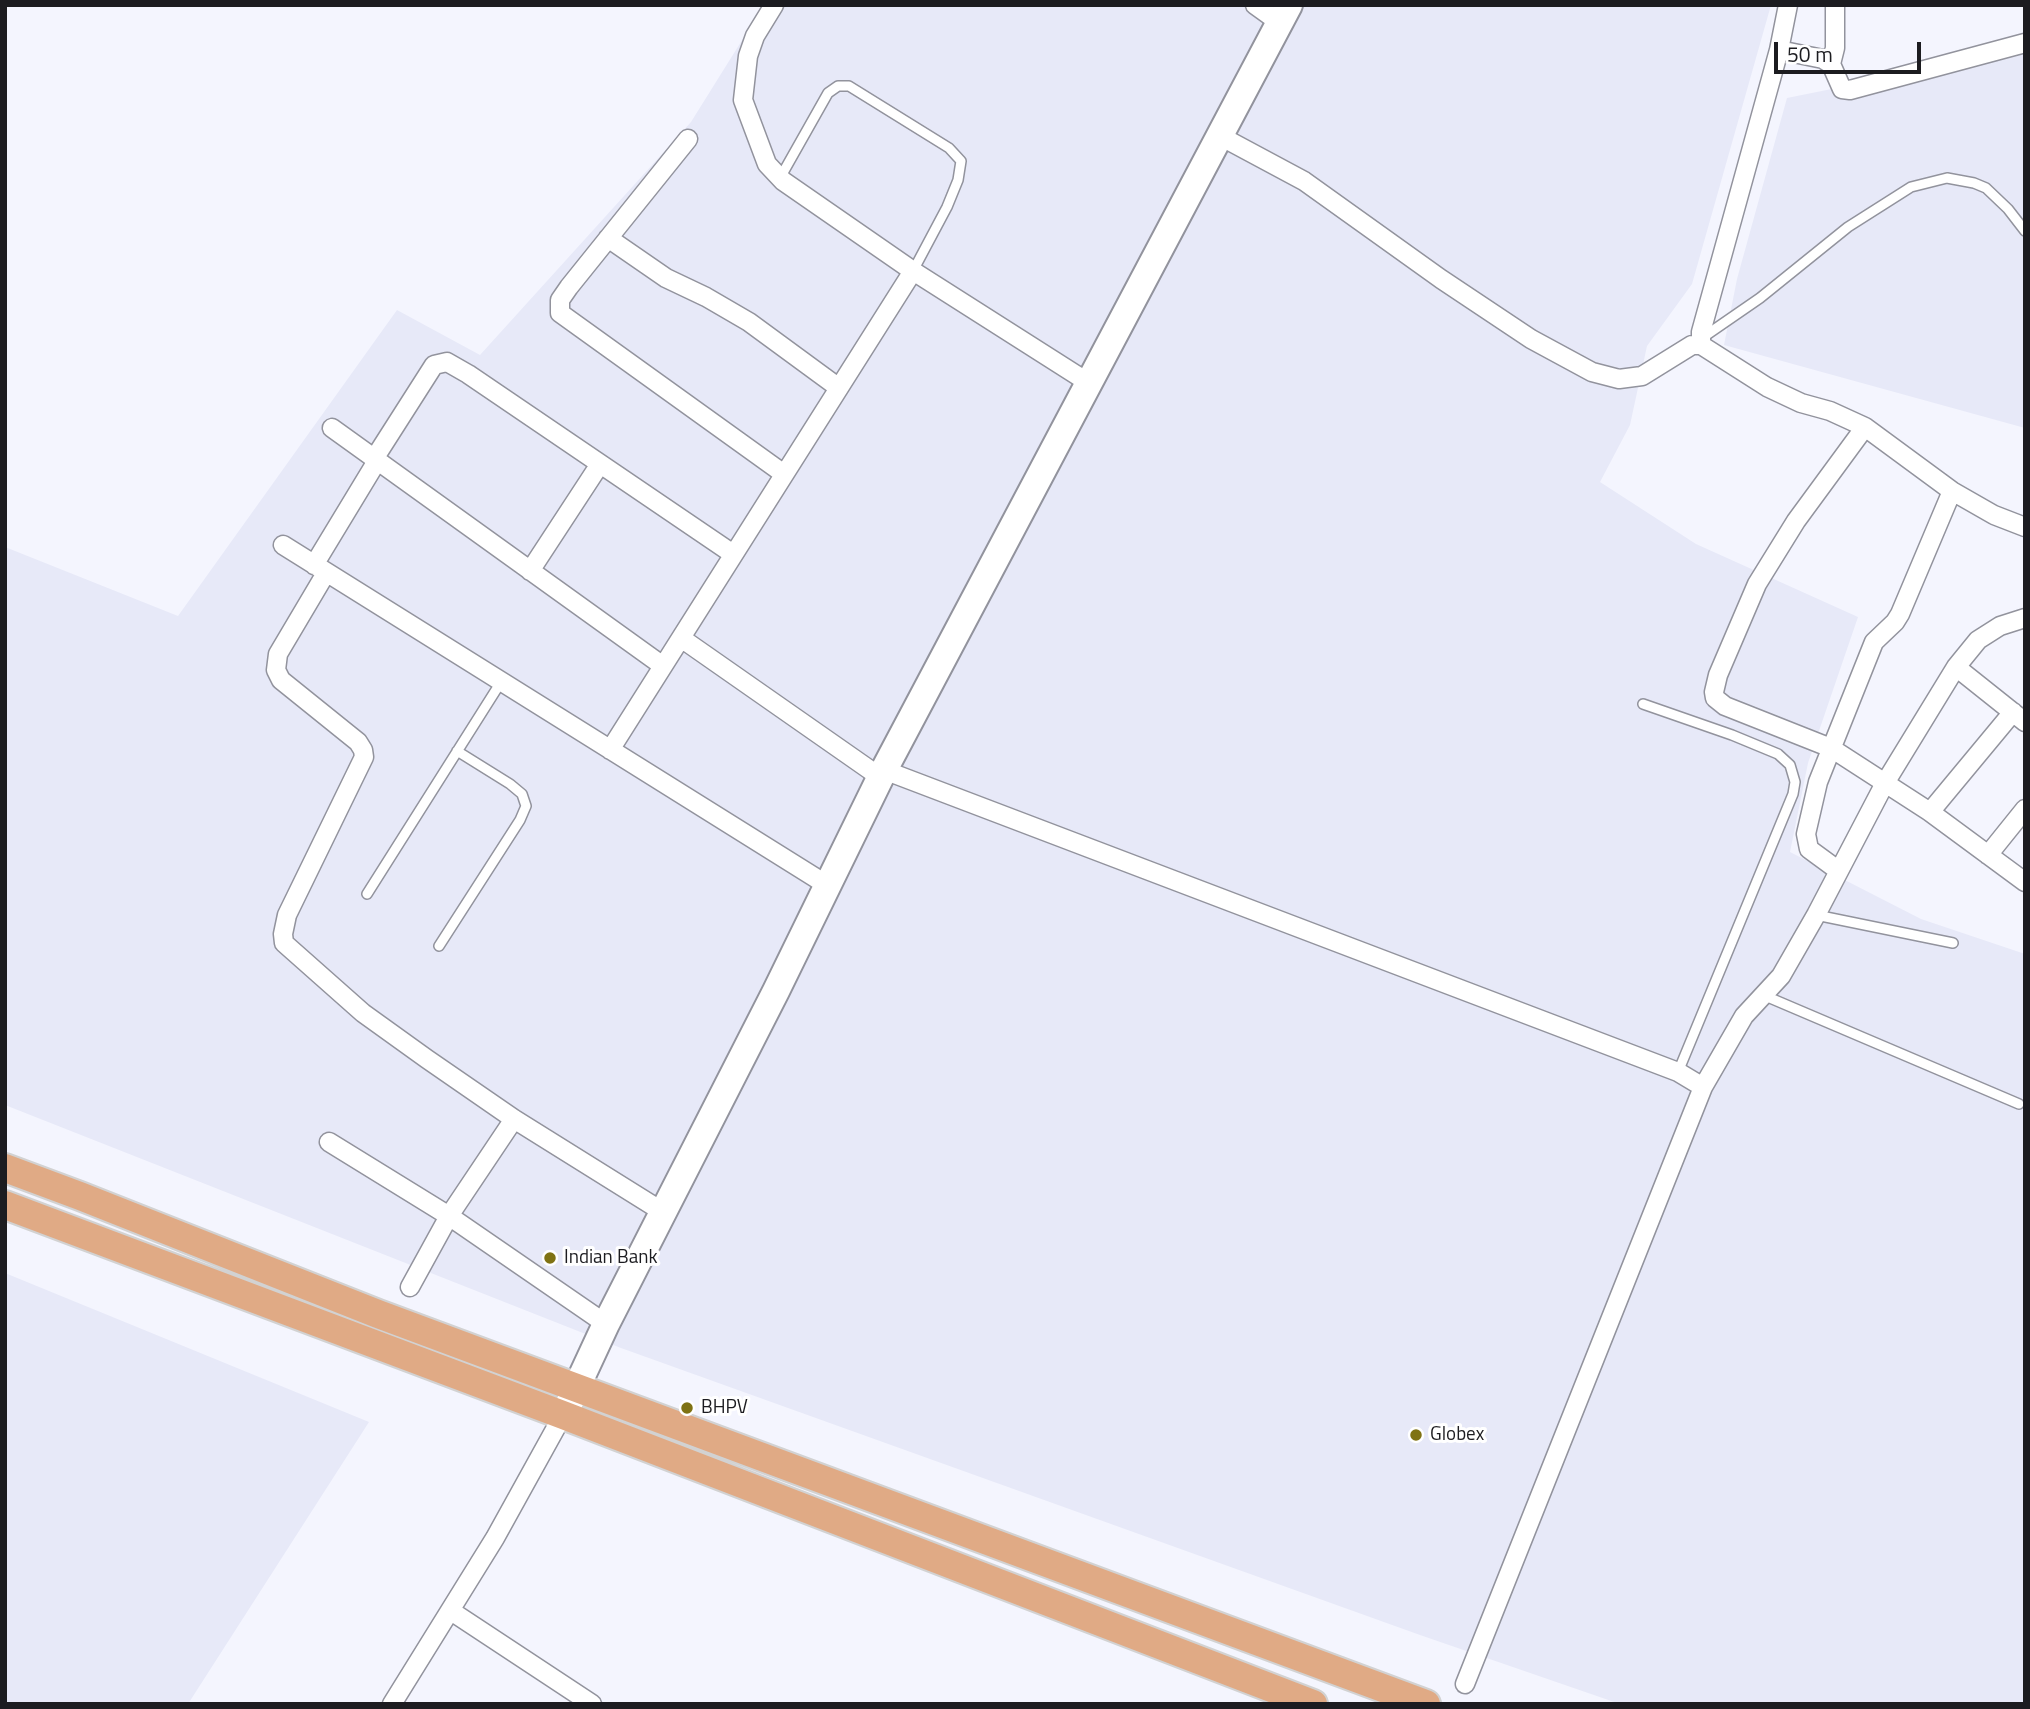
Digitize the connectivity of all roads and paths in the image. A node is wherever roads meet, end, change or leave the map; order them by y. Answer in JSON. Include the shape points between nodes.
{"nodes":[{"id":1,"x":774,"y":5,"type":"edge"},
{"id":2,"x":1255,"y":5,"type":"edge"},
{"id":3,"x":1788,"y":5,"type":"edge"},
{"id":4,"x":1835,"y":5,"type":"edge"},
{"id":5,"x":1284,"y":14,"type":"edge"},
{"id":6,"x":2025,"y":43,"type":"edge"},
{"id":7,"x":1779,"y":50,"type":"junction"},
{"id":8,"x":1831,"y":64,"type":"junction"},
{"id":9,"x":1220,"y":136,"type":"junction"},
{"id":10,"x":688,"y":139,"type":"dead end"},
{"id":11,"x":780,"y":178,"type":"junction"},
{"id":12,"x":2025,"y":231,"type":"edge"},
{"id":13,"x":608,"y":238,"type":"junction"},
{"id":14,"x":913,"y":271,"type":"junction"},
{"id":15,"x":1701,"y":342,"type":"junction"},
{"id":16,"x":1089,"y":383,"type":"junction"},
{"id":17,"x":839,"y":388,"type":"junction"},
{"id":18,"x":1865,"y":427,"type":"junction"},
{"id":19,"x":332,"y":428,"type":"dead end"},
{"id":20,"x":376,"y":460,"type":"junction"},
{"id":21,"x":600,"y":464,"type":"junction"},
{"id":22,"x":784,"y":474,"type":"junction"},
{"id":23,"x":1952,"y":491,"type":"junction"},
{"id":24,"x":2025,"y":527,"type":"edge"},
{"id":25,"x":283,"y":545,"type":"dead end"},
{"id":26,"x":733,"y":554,"type":"junction"},
{"id":27,"x":320,"y":569,"type":"junction"},
{"id":28,"x":530,"y":571,"type":"junction"},
{"id":29,"x":2025,"y":618,"type":"edge"},
{"id":30,"x":681,"y":638,"type":"junction"},
{"id":31,"x":663,"y":666,"type":"junction"},
{"id":32,"x":1956,"y":667,"type":"junction"},
{"id":33,"x":501,"y":682,"type":"junction"},
{"id":34,"x":1643,"y":704,"type":"dead end"},
{"id":35,"x":2019,"y":717,"type":"edge"},
{"id":36,"x":1830,"y":748,"type":"junction"},
{"id":37,"x":610,"y":750,"type":"junction"},
{"id":38,"x":457,"y":751,"type":"junction"},
{"id":39,"x":882,"y":773,"type":"junction"},
{"id":40,"x":1885,"y":783,"type":"junction"},
{"id":41,"x":2025,"y":809,"type":"edge"},
{"id":42,"x":1930,"y":812,"type":"junction"},
{"id":43,"x":1988,"y":855,"type":"junction"},
{"id":44,"x":1839,"y":871,"type":"junction"},
{"id":45,"x":2025,"y":882,"type":"edge"},
{"id":46,"x":827,"y":885,"type":"junction"},
{"id":47,"x":367,"y":894,"type":"dead end"},
{"id":48,"x":1816,"y":915,"type":"junction"},
{"id":49,"x":1953,"y":943,"type":"dead end"},
{"id":50,"x":439,"y":946,"type":"dead end"},
{"id":51,"x":1763,"y":995,"type":"junction"},
{"id":52,"x":1678,"y":1072,"type":"junction"},
{"id":53,"x":1703,"y":1087,"type":"junction"},
{"id":54,"x":2019,"y":1104,"type":"dead end"},
{"id":55,"x":514,"y":1119,"type":"junction"},
{"id":56,"x":329,"y":1142,"type":"dead end"},
{"id":57,"x":5,"y":1168,"type":"edge"},
{"id":58,"x":5,"y":1205,"type":"edge"},
{"id":59,"x":663,"y":1212,"type":"junction"},
{"id":60,"x":449,"y":1216,"type":"junction"},
{"id":61,"x":410,"y":1287,"type":"dead end"},
{"id":62,"x":606,"y":1324,"type":"junction"},
{"id":63,"x":577,"y":1389,"type":"junction"},
{"id":64,"x":563,"y":1415,"type":"junction"},
{"id":65,"x":451,"y":1611,"type":"junction"},
{"id":66,"x":1465,"y":1684,"type":"dead end"},
{"id":67,"x":392,"y":1704,"type":"edge"},
{"id":68,"x":592,"y":1704,"type":"edge"},
{"id":69,"x":1313,"y":1704,"type":"edge"},
{"id":70,"x":1426,"y":1704,"type":"edge"}],
"edges":[{"from":1,"to":11,"type":"street","via":[[748,56],[743,100],[767,164]]},
{"from":2,"to":5,"type":"street"},
{"from":3,"to":7,"type":"street"},
{"from":4,"to":8,"type":"street"},
{"from":5,"to":9,"type":"street"},
{"from":6,"to":8,"type":"street","via":[[1850,90],[1842,89]]},
{"from":7,"to":8,"type":"street"},
{"from":7,"to":15,"type":"street"},
{"from":9,"to":15,"type":"street","via":[[1304,181],[1531,339],[1592,372],[1619,379],[1642,376]]},
{"from":9,"to":16,"type":"street"},
{"from":10,"to":13,"type":"street"},
{"from":11,"to":14,"type":"street"},
{"from":11,"to":14,"type":"lane","via":[[828,93],[838,86],[849,86],[949,148],[961,161],[958,180]]},
{"from":12,"to":15,"type":"lane","via":[[1986,188],[1974,183],[1947,178],[1911,187],[1848,227]]},
{"from":13,"to":17,"type":"street","via":[[666,278],[749,322]]},
{"from":13,"to":22,"type":"street","via":[[560,300],[560,313]]},
{"from":14,"to":16,"type":"street"},
{"from":14,"to":17,"type":"street"},
{"from":15,"to":18,"type":"street","via":[[1767,387]]},
{"from":16,"to":39,"type":"street"},
{"from":17,"to":22,"type":"street"},
{"from":18,"to":23,"type":"street"},
{"from":18,"to":36,"type":"street","via":[[1769,564],[1714,692],[1724,706]]},
{"from":19,"to":20,"type":"street"},
{"from":20,"to":21,"type":"street","via":[[434,365],[447,362]]},
{"from":20,"to":27,"type":"street"},
{"from":20,"to":28,"type":"street"},
{"from":21,"to":26,"type":"street"},
{"from":21,"to":28,"type":"street"},
{"from":22,"to":26,"type":"street"},
{"from":23,"to":24,"type":"street"},
{"from":23,"to":36,"type":"street","via":[[1908,599],[1895,622],[1874,642]]},
{"from":25,"to":27,"type":"street"},
{"from":26,"to":30,"type":"street"},
{"from":27,"to":33,"type":"street"},
{"from":27,"to":55,"type":"street","via":[[278,654],[276,670],[281,680],[358,742],[364,757],[287,915],[284,943],[363,1013]]},
{"from":28,"to":31,"type":"street"},
{"from":29,"to":32,"type":"street","via":[[1978,640]]},
{"from":30,"to":31,"type":"street"},
{"from":30,"to":39,"type":"street"},
{"from":31,"to":37,"type":"street"},
{"from":32,"to":35,"type":"street"},
{"from":32,"to":40,"type":"street"},
{"from":33,"to":37,"type":"street"},
{"from":33,"to":38,"type":"lane"},
{"from":34,"to":52,"type":"lane","via":[[1778,754],[1790,765],[1795,782]]},
{"from":35,"to":42,"type":"street"},
{"from":36,"to":40,"type":"street"},
{"from":36,"to":44,"type":"street","via":[[1806,834],[1809,849]]},
{"from":37,"to":46,"type":"street"},
{"from":38,"to":47,"type":"lane"},
{"from":38,"to":50,"type":"lane","via":[[510,784],[522,794],[526,806]]},
{"from":39,"to":46,"type":"street"},
{"from":39,"to":52,"type":"street"},
{"from":40,"to":42,"type":"street"},
{"from":40,"to":44,"type":"street"},
{"from":41,"to":43,"type":"street"},
{"from":42,"to":43,"type":"street"},
{"from":43,"to":45,"type":"street"},
{"from":44,"to":48,"type":"street"},
{"from":46,"to":59,"type":"street"},
{"from":48,"to":49,"type":"lane"},
{"from":48,"to":51,"type":"street","via":[[1781,975]]},
{"from":51,"to":53,"type":"street","via":[[1744,1016]]},
{"from":51,"to":54,"type":"lane"},
{"from":52,"to":53,"type":"street"},
{"from":53,"to":66,"type":"street"},
{"from":55,"to":59,"type":"street"},
{"from":55,"to":60,"type":"street"},
{"from":56,"to":60,"type":"street"},
{"from":57,"to":63,"type":"main road"},
{"from":58,"to":64,"type":"main road"},
{"from":59,"to":62,"type":"street"},
{"from":60,"to":61,"type":"street"},
{"from":60,"to":62,"type":"street"},
{"from":62,"to":63,"type":"street"},
{"from":63,"to":64,"type":"street"},
{"from":63,"to":70,"type":"main road"},
{"from":64,"to":65,"type":"street"},
{"from":64,"to":69,"type":"main road"},
{"from":65,"to":67,"type":"street"},
{"from":65,"to":68,"type":"street"}]}
